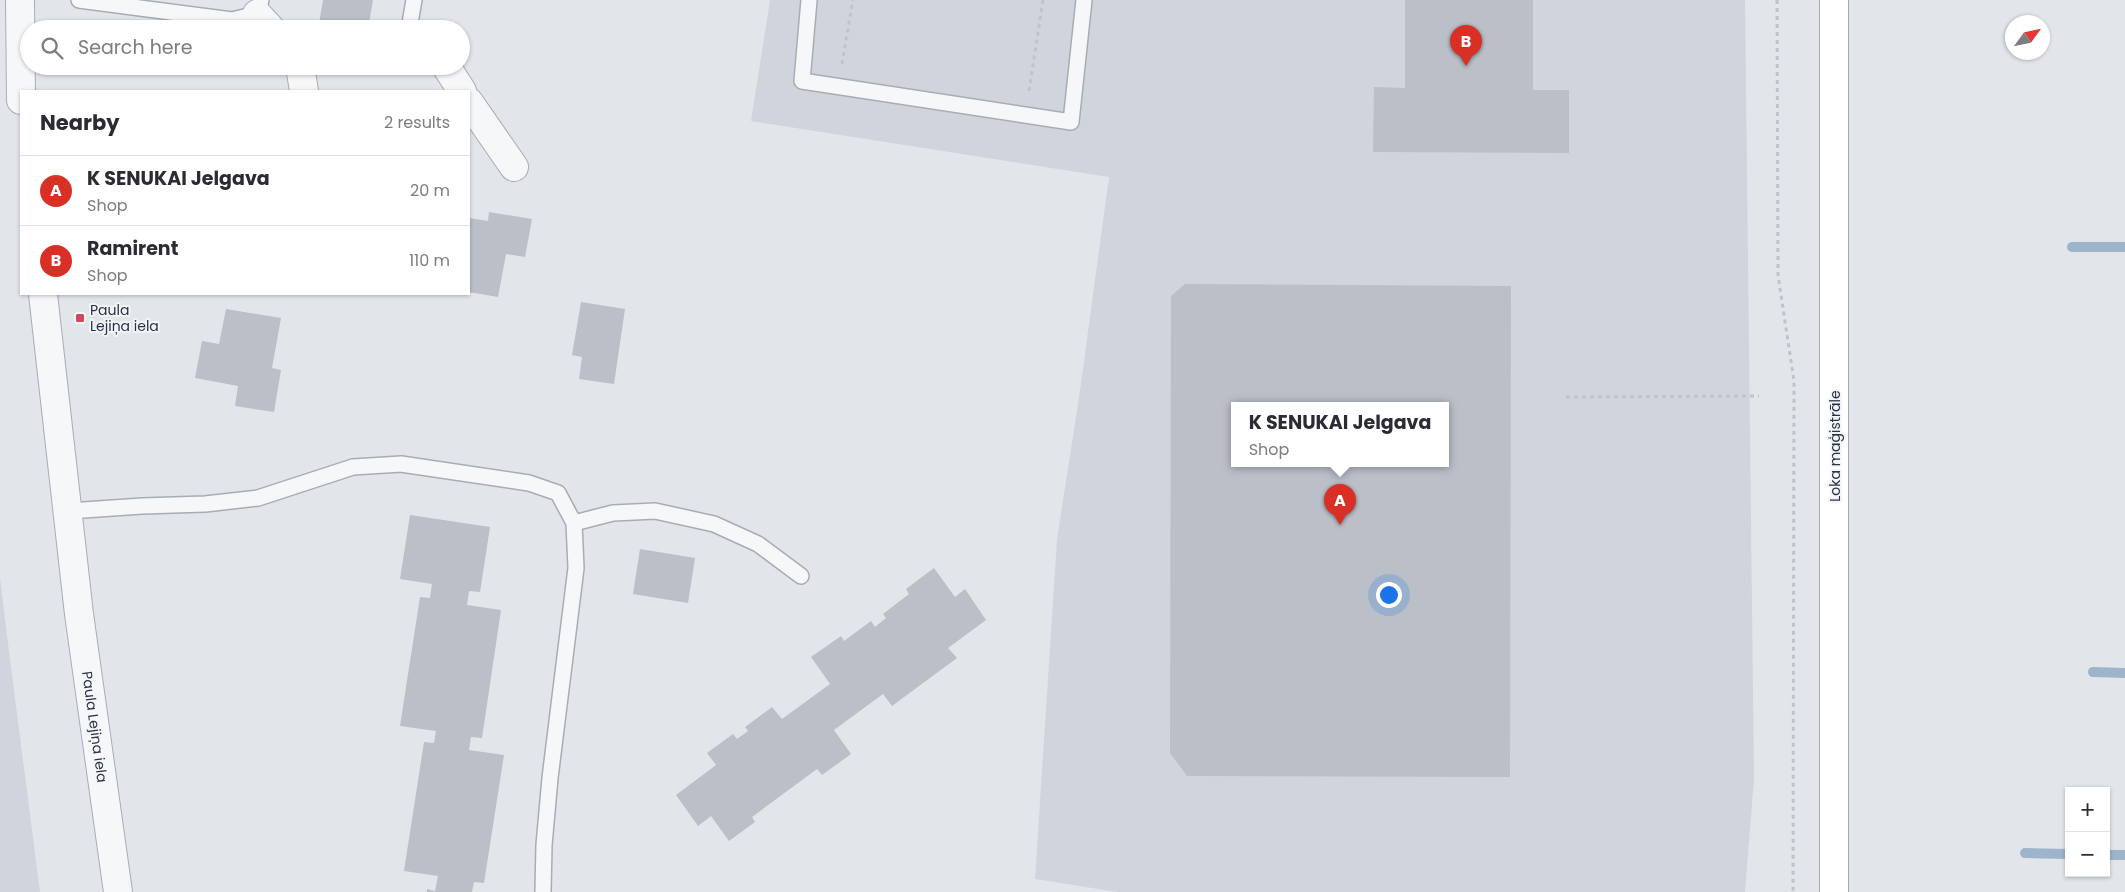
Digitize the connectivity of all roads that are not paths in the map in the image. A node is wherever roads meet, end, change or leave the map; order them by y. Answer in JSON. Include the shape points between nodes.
{"nodes":[{"id":1,"x":20,"y":0,"type":"edge"},
{"id":2,"x":79,"y":0,"type":"edge"},
{"id":3,"x":414,"y":0,"type":"edge"},
{"id":4,"x":809,"y":0,"type":"edge"},
{"id":5,"x":1084,"y":0,"type":"edge"},
{"id":6,"x":1834,"y":0,"type":"edge"},
{"id":7,"x":263,"y":14,"type":"edge"},
{"id":8,"x":411,"y":20,"type":"edge"},
{"id":9,"x":301,"y":75,"type":"edge"},
{"id":10,"x":452,"y":75,"type":"edge"},
{"id":11,"x":304,"y":90,"type":"edge"},
{"id":12,"x":461,"y":90,"type":"edge"},
{"id":13,"x":14,"y":94,"type":"edge"},
{"id":14,"x":470,"y":103,"type":"edge"},
{"id":15,"x":514,"y":167,"type":"dead end"},
{"id":16,"x":43,"y":295,"type":"edge"},
{"id":17,"x":69,"y":511,"type":"junction"},
{"id":18,"x":574,"y":523,"type":"junction"},
{"id":19,"x":800,"y":576,"type":"dead end"},
{"id":20,"x":118,"y":892,"type":"edge"},
{"id":21,"x":544,"y":892,"type":"edge"},
{"id":22,"x":1834,"y":892,"type":"edge"}],
"edges":[{"from":1,"to":13,"type":"street"},
{"from":2,"to":7,"type":"lane","via":[[232,20]]},
{"from":3,"to":8,"type":"lane"},
{"from":4,"to":5,"type":"lane","via":[[802,81],[1071,122]]},
{"from":6,"to":22,"type":"main road","name":"Loka maģistrāle"},
{"from":9,"to":11,"type":"street"},
{"from":10,"to":12,"type":"street"},
{"from":14,"to":15,"type":"street"},
{"from":16,"to":17,"type":"street","name":"Paula Lejiņa iela"},
{"from":17,"to":18,"type":"lane","via":[[258,498],[353,467],[401,464],[529,482],[558,493]]},
{"from":17,"to":20,"type":"street","name":"Paula Lejiņa iela","via":[[79,614]]},
{"from":18,"to":19,"type":"lane","via":[[613,514],[655,511],[714,524],[758,544]]},
{"from":18,"to":21,"type":"lane","via":[[576,568],[549,787]]}]}
